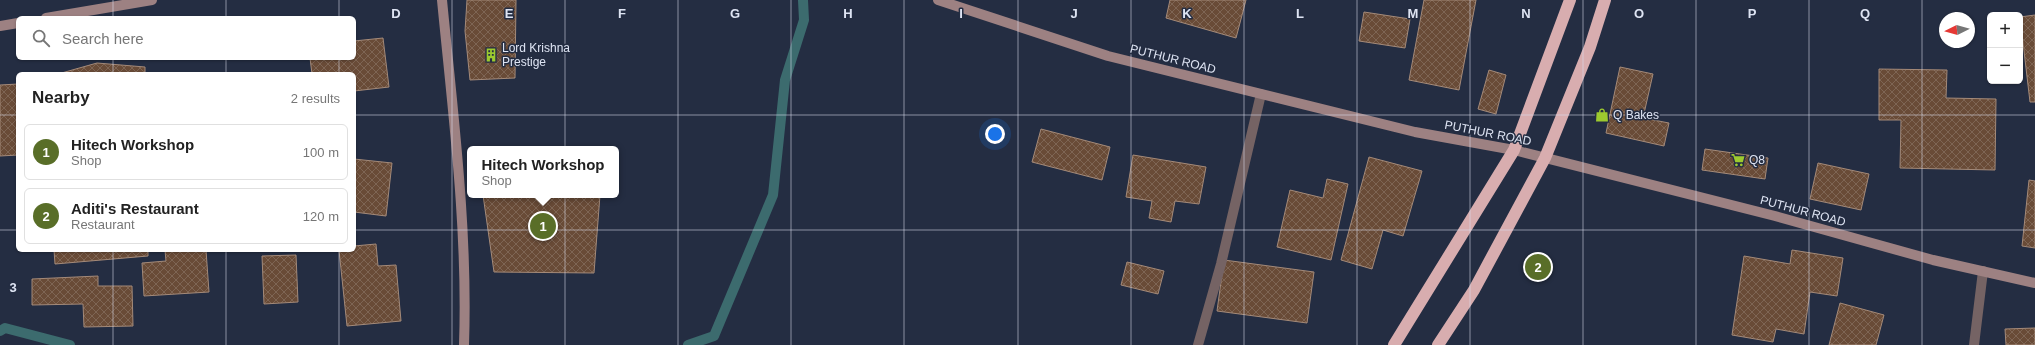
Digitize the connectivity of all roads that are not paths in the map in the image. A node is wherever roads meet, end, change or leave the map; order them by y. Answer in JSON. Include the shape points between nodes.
{"nodes":[{"id":1,"x":152,"y":0,"type":"edge"},
{"id":2,"x":442,"y":0,"type":"edge"},
{"id":3,"x":938,"y":0,"type":"edge"},
{"id":4,"x":1570,"y":0,"type":"edge"},
{"id":5,"x":1605,"y":0,"type":"edge"},
{"id":6,"x":58,"y":16,"type":"edge"},
{"id":7,"x":16,"y":23,"type":"edge"},
{"id":8,"x":0,"y":26,"type":"edge"},
{"id":9,"x":1261,"y":94,"type":"junction"},
{"id":10,"x":1514,"y":150,"type":"junction"},
{"id":11,"x":1545,"y":158,"type":"junction"},
{"id":12,"x":1983,"y":271,"type":"junction"},
{"id":13,"x":2035,"y":283,"type":"edge"},
{"id":14,"x":464,"y":345,"type":"edge"},
{"id":15,"x":1198,"y":345,"type":"edge"},
{"id":16,"x":1394,"y":345,"type":"edge"},
{"id":17,"x":1438,"y":345,"type":"edge"},
{"id":18,"x":1974,"y":345,"type":"edge"}],
"edges":[{"from":1,"to":6,"type":"street"},
{"from":2,"to":14,"type":"street","via":[[464,258]]},
{"from":3,"to":9,"type":"street","name":"PUTHUR ROAD","via":[[1108,56]]},
{"from":4,"to":10,"type":"highway"},
{"from":5,"to":11,"type":"highway","via":[[1590,47]]},
{"from":7,"to":8,"type":"street"},
{"from":9,"to":10,"type":"street","name":"PUTHUR ROAD","via":[[1416,132]]},
{"from":9,"to":15,"type":"street","via":[[1221,264]]},
{"from":10,"to":11,"type":"street","name":"PUTHUR ROAD"},
{"from":10,"to":16,"type":"highway"},
{"from":11,"to":12,"type":"street","name":"PUTHUR ROAD"},
{"from":11,"to":17,"type":"highway","via":[[1474,290]]},
{"from":12,"to":13,"type":"street","name":"PUTHUR ROAD"},
{"from":12,"to":18,"type":"street"}]}
